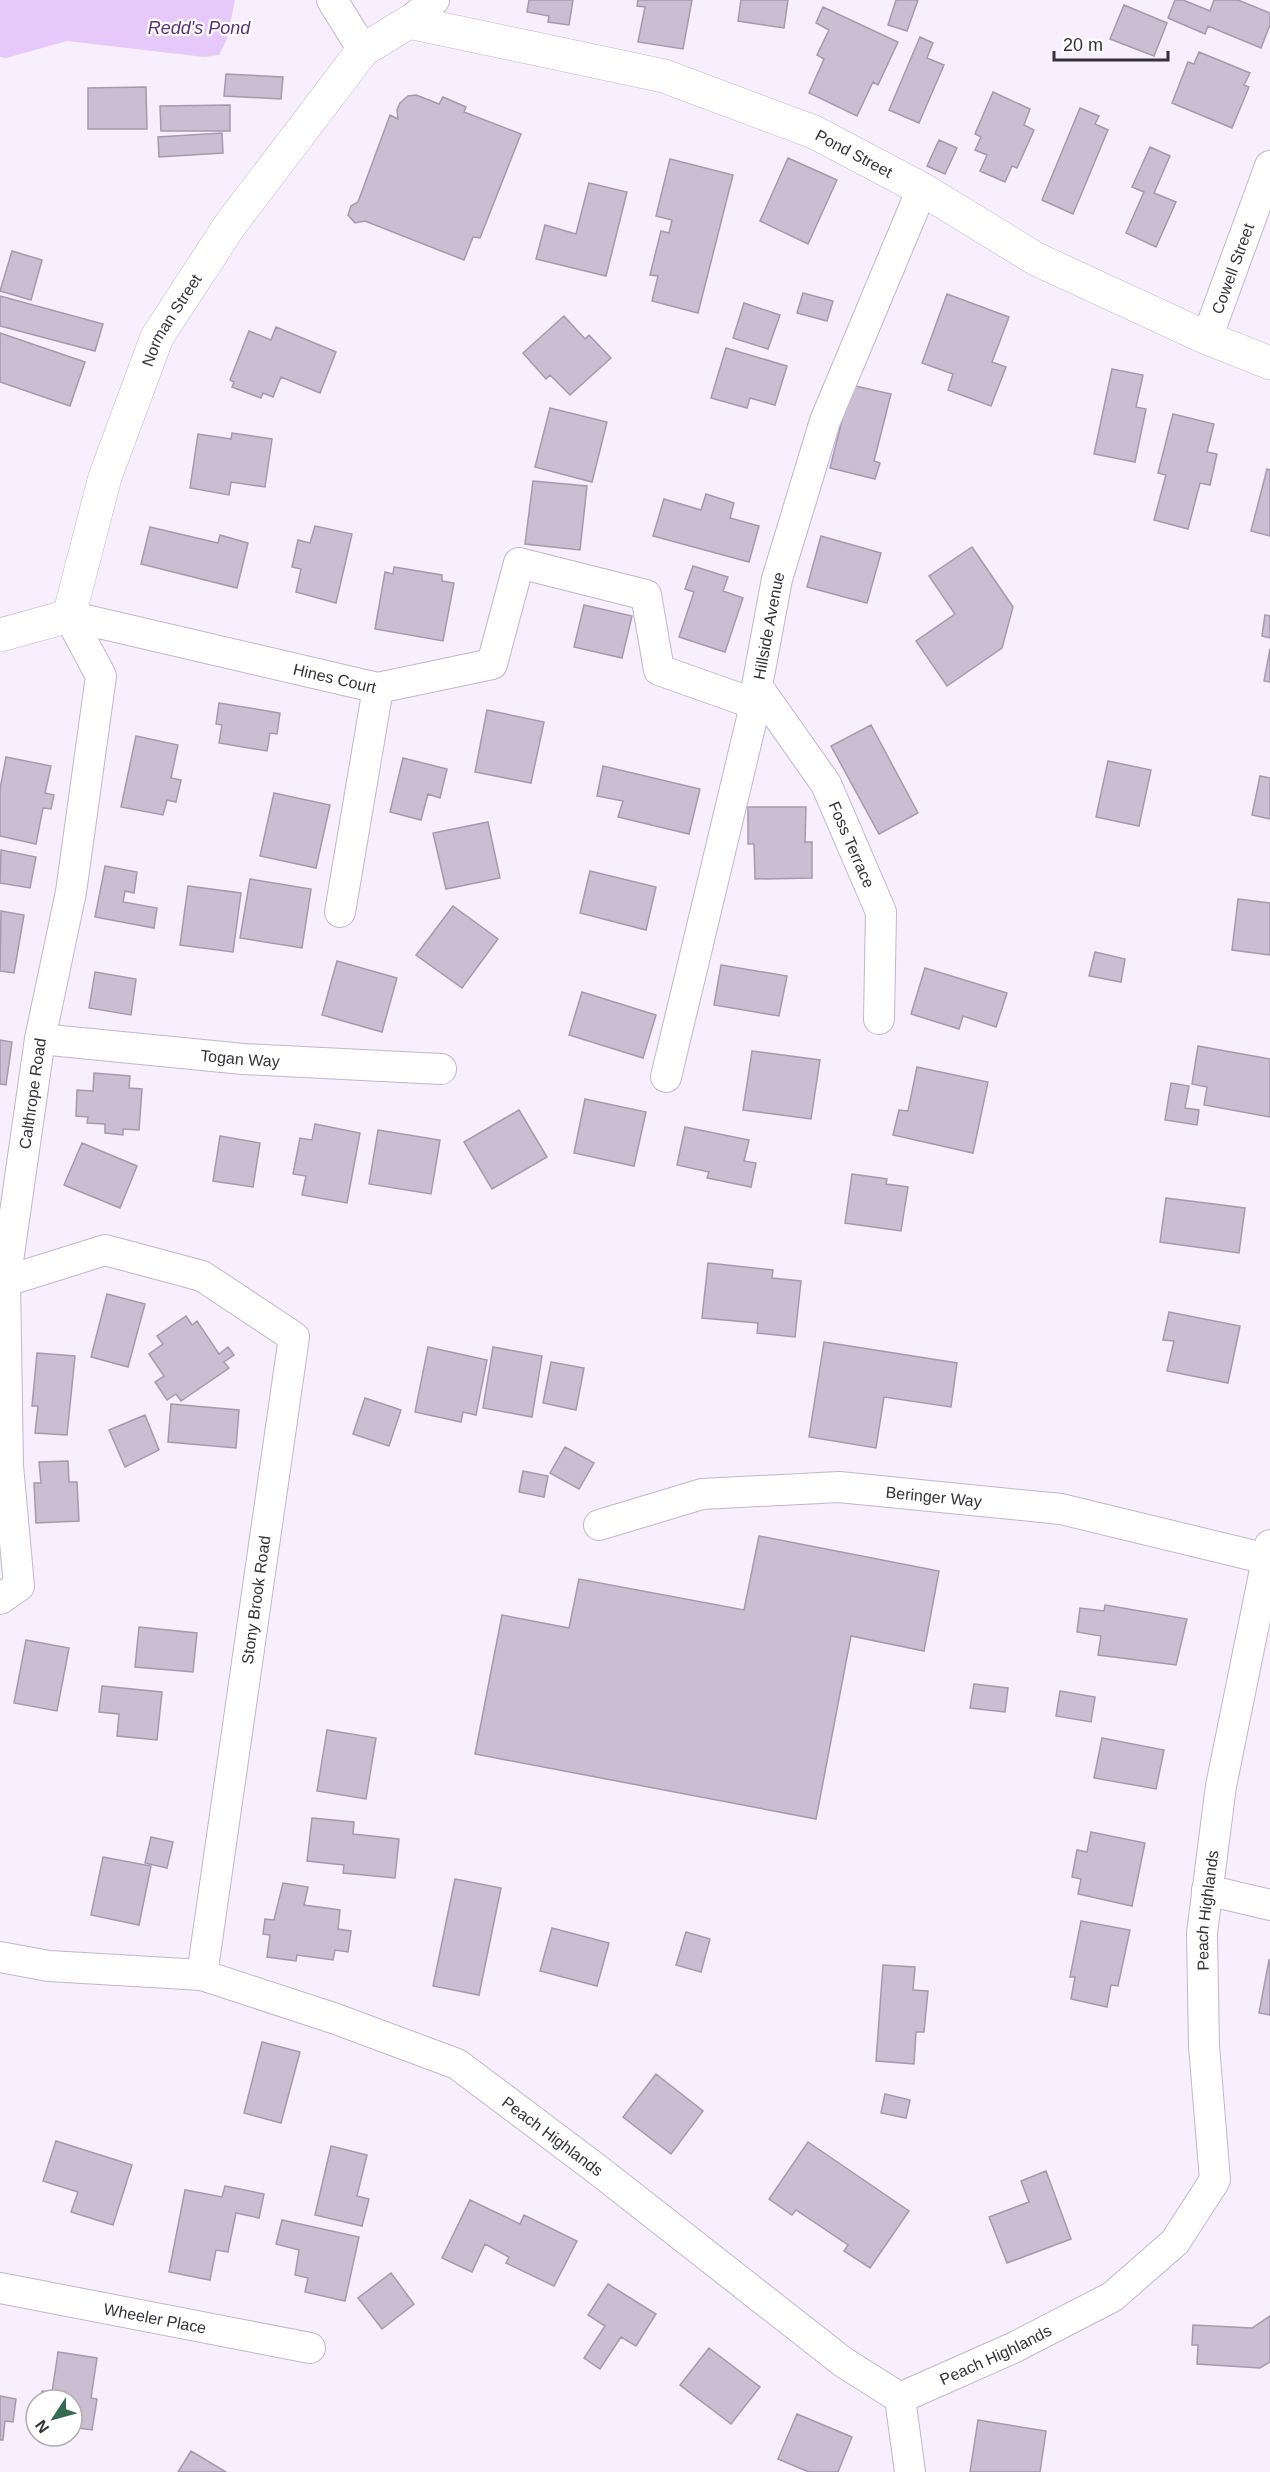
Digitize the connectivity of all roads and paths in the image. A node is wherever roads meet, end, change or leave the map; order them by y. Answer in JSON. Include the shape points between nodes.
{"nodes":[{"id":1,"x":332,"y":0,"type":"edge"},
{"id":2,"x":434,"y":0,"type":"edge"},
{"id":3,"x":409,"y":22,"type":"junction"},
{"id":4,"x":363,"y":50,"type":"junction"},
{"id":5,"x":1270,"y":166,"type":"edge"},
{"id":6,"x":922,"y":189,"type":"junction"},
{"id":7,"x":1207,"y":338,"type":"junction"},
{"id":8,"x":1270,"y":363,"type":"edge"},
{"id":9,"x":69,"y":616,"type":"junction"},
{"id":10,"x":0,"y":635,"type":"edge"},
{"id":11,"x":378,"y":688,"type":"junction"},
{"id":12,"x":757,"y":696,"type":"junction"},
{"id":13,"x":340,"y":912,"type":"dead end"},
{"id":14,"x":879,"y":1019,"type":"dead end"},
{"id":15,"x":40,"y":1039,"type":"junction"},
{"id":16,"x":441,"y":1069,"type":"dead end"},
{"id":17,"x":666,"y":1077,"type":"dead end"},
{"id":18,"x":2,"y":1283,"type":"edge"},
{"id":19,"x":599,"y":1525,"type":"dead end"},
{"id":20,"x":1269,"y":1552,"type":"edge"},
{"id":21,"x":9,"y":1591,"type":"edge"},
{"id":22,"x":1207,"y":1890,"type":"junction"},
{"id":23,"x":1270,"y":1905,"type":"edge"},
{"id":24,"x":0,"y":1957,"type":"edge"},
{"id":25,"x":202,"y":1975,"type":"junction"},
{"id":26,"x":0,"y":2288,"type":"edge"},
{"id":27,"x":310,"y":2348,"type":"dead end"},
{"id":28,"x":900,"y":2398,"type":"junction"},
{"id":29,"x":910,"y":2472,"type":"edge"}],
"edges":[{"from":1,"to":4,"type":"street"},
{"from":2,"to":3,"type":"street"},
{"from":3,"to":4,"type":"street","name":"Norman Street"},
{"from":3,"to":6,"type":"street","name":"Pond Street","via":[[664,76],[814,132]]},
{"from":4,"to":9,"type":"street","name":"Norman Street","via":[[230,225],[157,337],[105,477]]},
{"from":5,"to":7,"type":"street","name":"Cowell Street"},
{"from":6,"to":7,"type":"street","name":"Pond Street","via":[[1036,259]]},
{"from":6,"to":12,"type":"street","name":"Hillside Avenue","via":[[825,421],[777,579]]},
{"from":7,"to":8,"type":"street","name":"Pond Street"},
{"from":9,"to":10,"type":"street"},
{"from":9,"to":11,"type":"street","name":"Hines Court"},
{"from":9,"to":15,"type":"street","name":"Calthrope Road","via":[[101,676],[71,892]]},
{"from":11,"to":12,"type":"street","via":[[492,664],[519,563],[646,595],[659,670]]},
{"from":11,"to":13,"type":"street","name":"Hines Court"},
{"from":12,"to":14,"type":"street","name":"Foss Terrace","via":[[826,784],[881,912]]},
{"from":12,"to":17,"type":"street","name":"Hillside Avenue"},
{"from":15,"to":16,"type":"street","name":"Togan Way","via":[[243,1059]]},
{"from":15,"to":18,"type":"street","name":"Calthrope Road"},
{"from":18,"to":21,"type":"street","name":"Calthrope Road"},
{"from":18,"to":25,"type":"street","name":"Stony Brook Road","via":[[105,1250],[202,1276],[294,1337]]},
{"from":19,"to":20,"type":"street","name":"Beringer Way","via":[[702,1494],[839,1487],[1061,1509]]},
{"from":20,"to":22,"type":"street","name":"Peach Highlands","via":[[1221,1786]]},
{"from":22,"to":23,"type":"street"},
{"from":22,"to":28,"type":"street","name":"Peach Highlands","via":[[1202,1933],[1204,2046],[1215,2180],[1175,2242],[1112,2297],[1013,2348]]},
{"from":24,"to":25,"type":"street","via":[[49,1966]]},
{"from":25,"to":28,"type":"street","name":"Peach Highlands","via":[[458,2064],[843,2362]]},
{"from":26,"to":27,"type":"street","name":"Wheeler Place"},
{"from":28,"to":29,"type":"street"}]}
